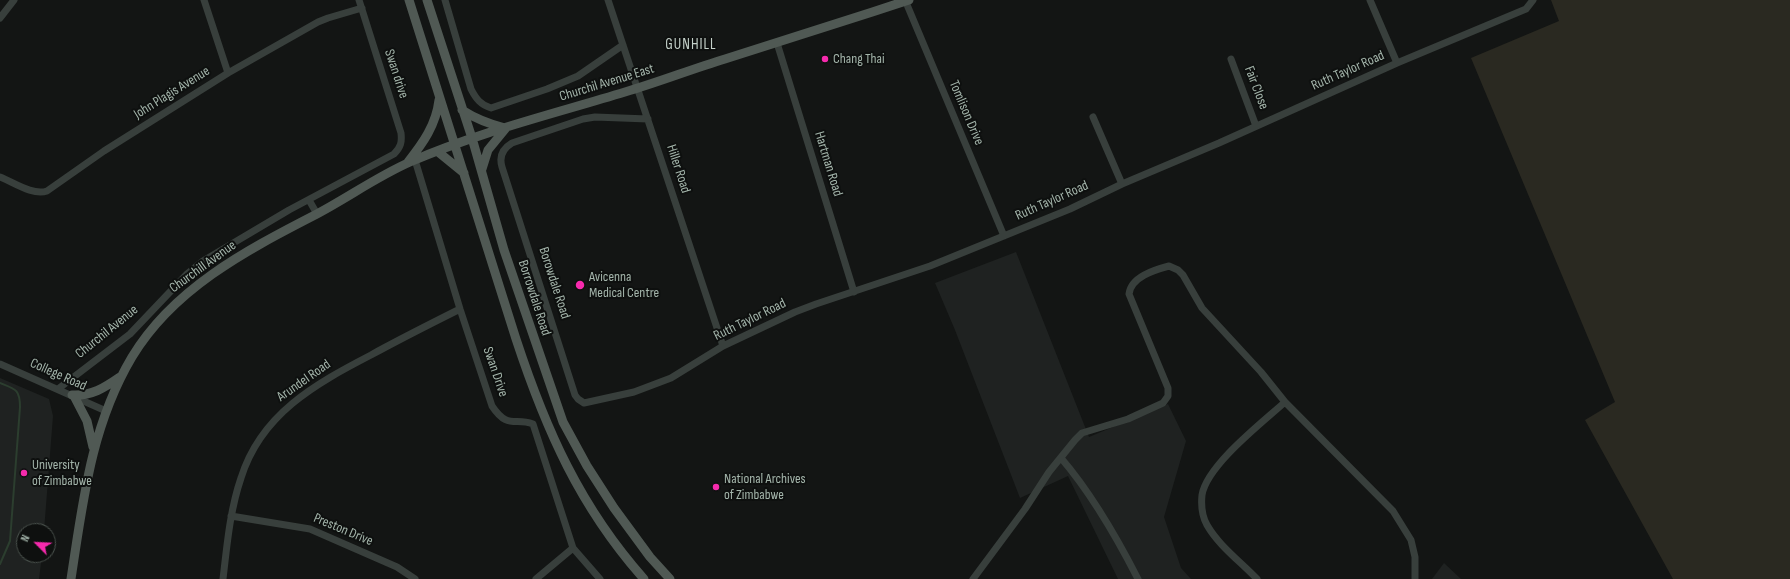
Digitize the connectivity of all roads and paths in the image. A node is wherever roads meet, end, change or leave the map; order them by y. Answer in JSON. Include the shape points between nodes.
{"nodes":[{"id":1,"x":14,"y":0,"type":"edge"},
{"id":2,"x":204,"y":0,"type":"edge"},
{"id":3,"x":360,"y":0,"type":"edge"},
{"id":4,"x":409,"y":0,"type":"edge"},
{"id":5,"x":426,"y":0,"type":"edge"},
{"id":6,"x":445,"y":0,"type":"edge"},
{"id":7,"x":608,"y":0,"type":"edge"},
{"id":8,"x":907,"y":0,"type":"edge"},
{"id":9,"x":1370,"y":0,"type":"edge"},
{"id":10,"x":1533,"y":0,"type":"edge"},
{"id":11,"x":362,"y":8,"type":"junction"},
{"id":12,"x":0,"y":18,"type":"edge"},
{"id":13,"x":777,"y":43,"type":"junction"},
{"id":14,"x":623,"y":45,"type":"junction"},
{"id":15,"x":1231,"y":59,"type":"dead end"},
{"id":16,"x":1397,"y":63,"type":"junction"},
{"id":17,"x":228,"y":73,"type":"junction"},
{"id":18,"x":638,"y":88,"type":"junction"},
{"id":19,"x":439,"y":98,"type":"junction"},
{"id":20,"x":462,"y":110,"type":"junction"},
{"id":21,"x":1093,"y":117,"type":"dead end"},
{"id":22,"x":648,"y":119,"type":"junction"},
{"id":23,"x":1256,"y":126,"type":"junction"},
{"id":24,"x":506,"y":128,"type":"junction"},
{"id":25,"x":472,"y":138,"type":"junction"},
{"id":26,"x":454,"y":145,"type":"junction"},
{"id":27,"x":437,"y":151,"type":"junction"},
{"id":28,"x":394,"y":154,"type":"joint"},
{"id":29,"x":411,"y":162,"type":"junction"},
{"id":30,"x":502,"y":168,"type":"joint"},
{"id":31,"x":481,"y":170,"type":"junction"},
{"id":32,"x":465,"y":174,"type":"junction"},
{"id":33,"x":0,"y":177,"type":"edge"},
{"id":34,"x":1122,"y":184,"type":"junction"},
{"id":35,"x":309,"y":200,"type":"junction"},
{"id":36,"x":317,"y":214,"type":"junction"},
{"id":37,"x":1004,"y":236,"type":"junction"},
{"id":38,"x":854,"y":292,"type":"junction"},
{"id":39,"x":460,"y":309,"type":"junction"},
{"id":40,"x":723,"y":346,"type":"junction"},
{"id":41,"x":0,"y":364,"type":"edge"},
{"id":42,"x":123,"y":375,"type":"junction"},
{"id":43,"x":58,"y":389,"type":"junction"},
{"id":44,"x":73,"y":396,"type":"junction"},
{"id":45,"x":1285,"y":402,"type":"junction"},
{"id":46,"x":584,"y":403,"type":"joint"},
{"id":47,"x":106,"y":411,"type":"junction"},
{"id":48,"x":94,"y":448,"type":"junction"},
{"id":49,"x":1061,"y":458,"type":"junction"},
{"id":50,"x":231,"y":516,"type":"junction"},
{"id":51,"x":573,"y":548,"type":"junction"},
{"id":52,"x":71,"y":579,"type":"edge"},
{"id":53,"x":223,"y":579,"type":"edge"},
{"id":54,"x":415,"y":579,"type":"edge"},
{"id":55,"x":536,"y":579,"type":"edge"},
{"id":56,"x":600,"y":579,"type":"edge"},
{"id":57,"x":644,"y":579,"type":"edge"},
{"id":58,"x":670,"y":579,"type":"edge"},
{"id":59,"x":973,"y":579,"type":"edge"},
{"id":60,"x":1138,"y":579,"type":"edge"},
{"id":61,"x":1257,"y":579,"type":"edge"},
{"id":62,"x":1415,"y":579,"type":"edge"}],
"edges":[{"from":1,"to":12,"type":"street"},
{"from":2,"to":17,"type":"street"},
{"from":3,"to":11,"type":"street","name":"Swan drive"},
{"from":4,"to":19,"type":"main road","name":"Borrowdale Road"},
{"from":5,"to":20,"type":"main road","name":"Borrowdale Road"},
{"from":6,"to":14,"type":"street","name":"Churchil Avenue East","via":[[471,90],[478,101],[491,108],[578,76]]},
{"from":7,"to":14,"type":"street","name":"Hiller Road"},
{"from":8,"to":13,"type":"main road","name":"Churchil Avenue East"},
{"from":8,"to":37,"type":"street","name":"Tomlison Drive"},
{"from":9,"to":16,"type":"street"},
{"from":10,"to":16,"type":"street","name":"Ruth Taylor Road","via":[[1526,9]]},
{"from":11,"to":17,"type":"street","name":"John Plagis Avenue","via":[[318,22]]},
{"from":11,"to":28,"type":"street","name":"Swan drive","via":[[401,133],[401,145]]},
{"from":13,"to":18,"type":"main road","name":"Churchil Avenue East"},
{"from":13,"to":38,"type":"street","name":"Hartman Road"},
{"from":14,"to":18,"type":"street","name":"Hiller Road"},
{"from":15,"to":23,"type":"street","name":"Fair Close"},
{"from":16,"to":23,"type":"street","name":"Ruth Taylor Road"},
{"from":17,"to":33,"type":"street","name":"John Plagis Avenue","via":[[104,151],[47,191],[32,191]]},
{"from":18,"to":22,"type":"street","name":"Hiller Road"},
{"from":18,"to":24,"type":"main road","name":"Churchil Avenue East"},
{"from":19,"to":26,"type":"main road","name":"Borrowdale Road"},
{"from":19,"to":29,"type":"main road","via":[[433,125]]},
{"from":20,"to":24,"type":"main road","via":[[489,124]]},
{"from":20,"to":25,"type":"main road","name":"Borrowdale Road"},
{"from":21,"to":34,"type":"street"},
{"from":22,"to":30,"type":"street","name":"Churchil Avenue East","via":[[595,117],[528,136],[512,143],[504,150],[501,157]]},
{"from":22,"to":40,"type":"street","name":"Hiller Road"},
{"from":23,"to":34,"type":"street","name":"Ruth Taylor Road"},
{"from":24,"to":25,"type":"main road","name":"Churchil Avenue East"},
{"from":24,"to":31,"type":"main road","via":[[488,150]]},
{"from":25,"to":26,"type":"main road","name":"Churchill Avenue"},
{"from":25,"to":31,"type":"main road","name":"Borrowdale Road"},
{"from":26,"to":27,"type":"main road","name":"Churchill Avenue"},
{"from":26,"to":32,"type":"main road","name":"Borrowdale Road"},
{"from":27,"to":29,"type":"main road","name":"Churchill Avenue"},
{"from":27,"to":32,"type":"main road"},
{"from":28,"to":35,"type":"street","name":"Churchil Avenue"},
{"from":29,"to":36,"type":"main road","name":"Churchill Avenue"},
{"from":29,"to":39,"type":"street","name":"Swan Drive"},
{"from":30,"to":46,"type":"street","name":"Borowdale Road","via":[[575,395]]},
{"from":31,"to":58,"type":"main road","name":"Borrowdale Road","via":[[504,250],[563,422],[614,508],[650,557]]},
{"from":32,"to":57,"type":"main road","name":"Borrowdale Road","via":[[521,355],[554,443],[597,517]]},
{"from":34,"to":37,"type":"street","name":"Ruth Taylor Road"},
{"from":35,"to":36,"type":"street"},
{"from":35,"to":43,"type":"street","name":"Churchil Avenue","via":[[187,274],[130,334]]},
{"from":36,"to":42,"type":"main road","name":"Churchill Avenue","via":[[262,243],[183,297],[151,331]]},
{"from":37,"to":38,"type":"street","name":"Ruth Taylor Road","via":[[930,266]]},
{"from":38,"to":40,"type":"street","name":"Ruth Taylor Road","via":[[795,312]]},
{"from":39,"to":50,"type":"street","name":"Arundel Road","via":[[335,374],[290,404],[270,426],[249,458]]},
{"from":39,"to":51,"type":"street","name":"Swan Drive","via":[[492,406],[504,419],[534,424]]},
{"from":40,"to":46,"type":"street","name":"Ruth Taylor Road","via":[[671,378],[634,392]]},
{"from":41,"to":43,"type":"street","name":"College Road"},
{"from":42,"to":44,"type":"main road","via":[[96,392]]},
{"from":42,"to":47,"type":"main road","name":"Churchill Avenue"},
{"from":43,"to":44,"type":"street","name":"College Road"},
{"from":44,"to":47,"type":"street","name":"College Road"},
{"from":44,"to":48,"type":"main road","via":[[87,421]]},
{"from":45,"to":49,"type":"street","via":[[1202,308],[1178,270],[1169,266],[1138,278],[1132,284],[1129,294],[1168,388],[1166,400],[1128,419],[1082,433]]},
{"from":45,"to":61,"type":"street","via":[[1227,456],[1211,475],[1202,494],[1202,510],[1207,525]]},
{"from":45,"to":62,"type":"street","via":[[1393,511],[1411,540],[1415,557]]},
{"from":47,"to":48,"type":"main road","name":"Churchill Avenue"},
{"from":48,"to":52,"type":"main road","name":"Churchill Avenue"},
{"from":49,"to":59,"type":"street"},
{"from":49,"to":60,"type":"street","via":[[1113,532]]},
{"from":50,"to":53,"type":"street","name":"Arundel Road"},
{"from":50,"to":54,"type":"street","name":"Preston Drive","via":[[310,529],[397,567]]},
{"from":51,"to":55,"type":"street"},
{"from":51,"to":56,"type":"street","name":"Swan Drive"}]}
